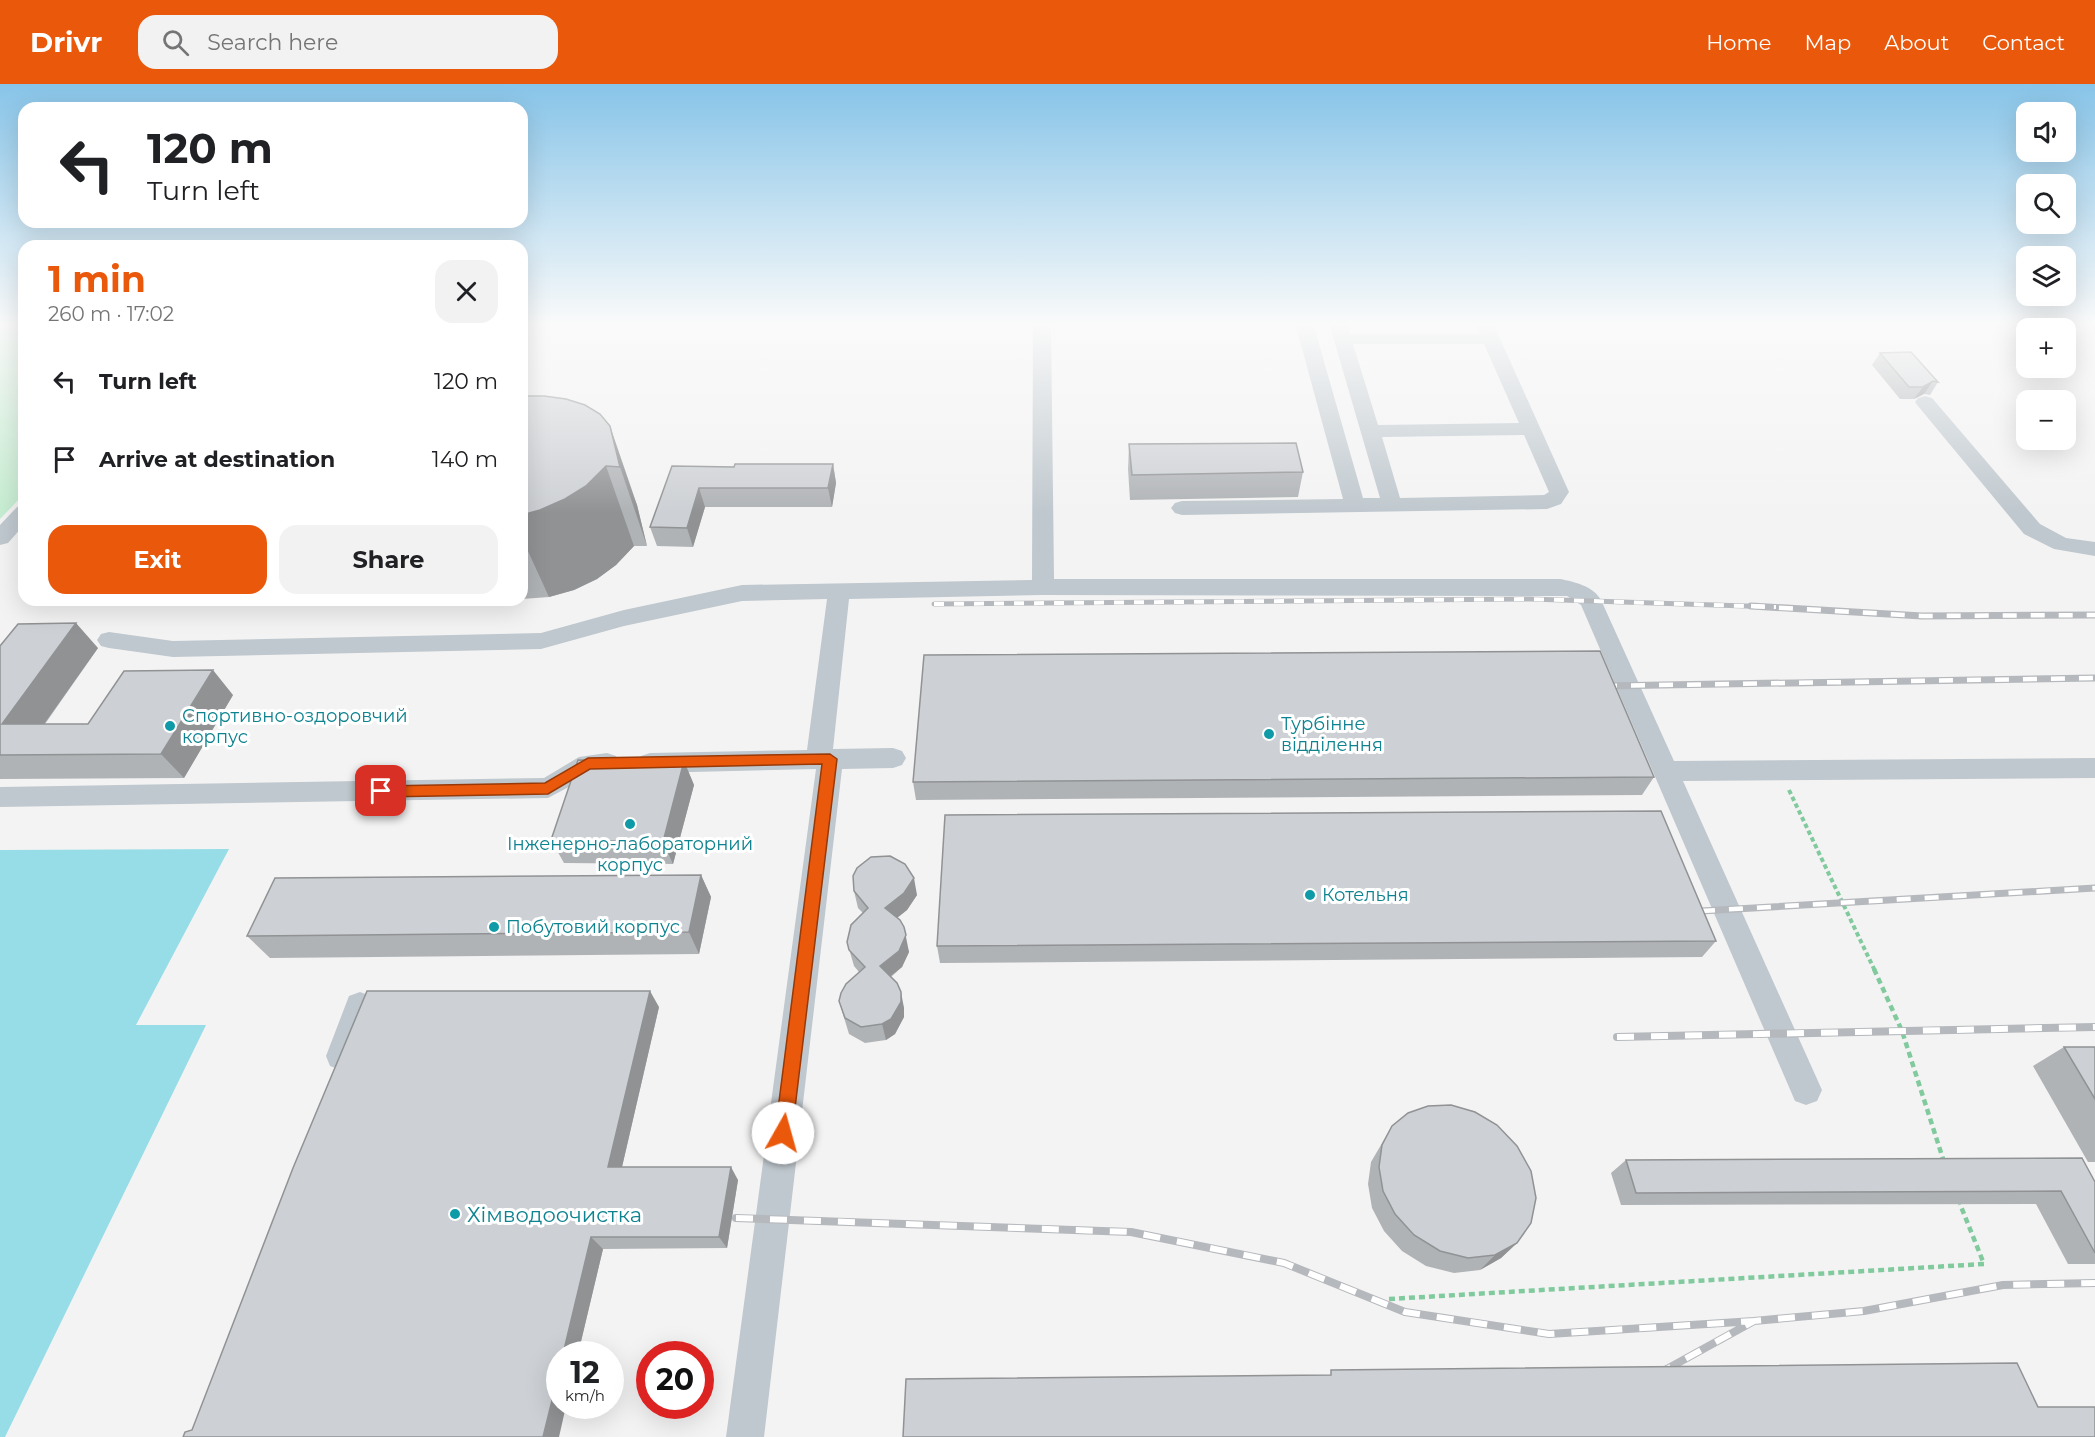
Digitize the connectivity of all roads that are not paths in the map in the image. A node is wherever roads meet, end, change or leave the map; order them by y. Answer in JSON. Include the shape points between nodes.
{"nodes":[{"id":1,"x":1042,"y":386,"type":"edge"},
{"id":2,"x":1321,"y":386,"type":"edge"},
{"id":3,"x":1357,"y":386,"type":"edge"},
{"id":4,"x":1512,"y":386,"type":"edge"},
{"id":5,"x":1925,"y":402,"type":"dead end"},
{"id":6,"x":1531,"y":429,"type":"junction"},
{"id":7,"x":1370,"y":430,"type":"junction"},
{"id":8,"x":1392,"y":505,"type":"junction"},
{"id":9,"x":1355,"y":506,"type":"junction"},
{"id":10,"x":1182,"y":508,"type":"dead end"},
{"id":11,"x":18,"y":518,"type":"edge"},
{"id":12,"x":0,"y":538,"type":"edge"},
{"id":13,"x":2095,"y":549,"type":"edge"},
{"id":14,"x":1043,"y":587,"type":"junction"},
{"id":15,"x":839,"y":591,"type":"junction"},
{"id":16,"x":109,"y":640,"type":"dead end"},
{"id":17,"x":893,"y":758,"type":"dead end"},
{"id":18,"x":824,"y":759,"type":"junction"},
{"id":19,"x":2095,"y":768,"type":"edge"},
{"id":20,"x":1665,"y":771,"type":"junction"},
{"id":21,"x":0,"y":797,"type":"edge"},
{"id":22,"x":360,"y":1006,"type":"edge"},
{"id":23,"x":330,"y":1084,"type":"edge"},
{"id":24,"x":1806,"y":1090,"type":"dead end"},
{"id":25,"x":745,"y":1437,"type":"edge"}],
"edges":[{"from":1,"to":14,"type":"street"},
{"from":2,"to":9,"type":"street"},
{"from":3,"to":7,"type":"street"},
{"from":4,"to":6,"type":"street"},
{"from":5,"to":13,"type":"street","via":[[2032,529],[2059,544]]},
{"from":6,"to":7,"type":"street"},
{"from":6,"to":8,"type":"street","via":[[1559,492],[1554,499]]},
{"from":7,"to":8,"type":"street"},
{"from":8,"to":9,"type":"street"},
{"from":9,"to":10,"type":"street"},
{"from":11,"to":12,"type":"street"},
{"from":14,"to":15,"type":"street"},
{"from":14,"to":20,"type":"street","via":[[1573,589],[1590,600]]},
{"from":15,"to":16,"type":"street","via":[[742,593],[624,618],[541,641],[173,649]]},
{"from":15,"to":18,"type":"street"},
{"from":17,"to":18,"type":"street"},
{"from":18,"to":21,"type":"street","via":[[588,764],[548,788]]},
{"from":18,"to":25,"type":"street"},
{"from":19,"to":20,"type":"street"},
{"from":20,"to":24,"type":"street"},
{"from":22,"to":23,"type":"street"}]}
